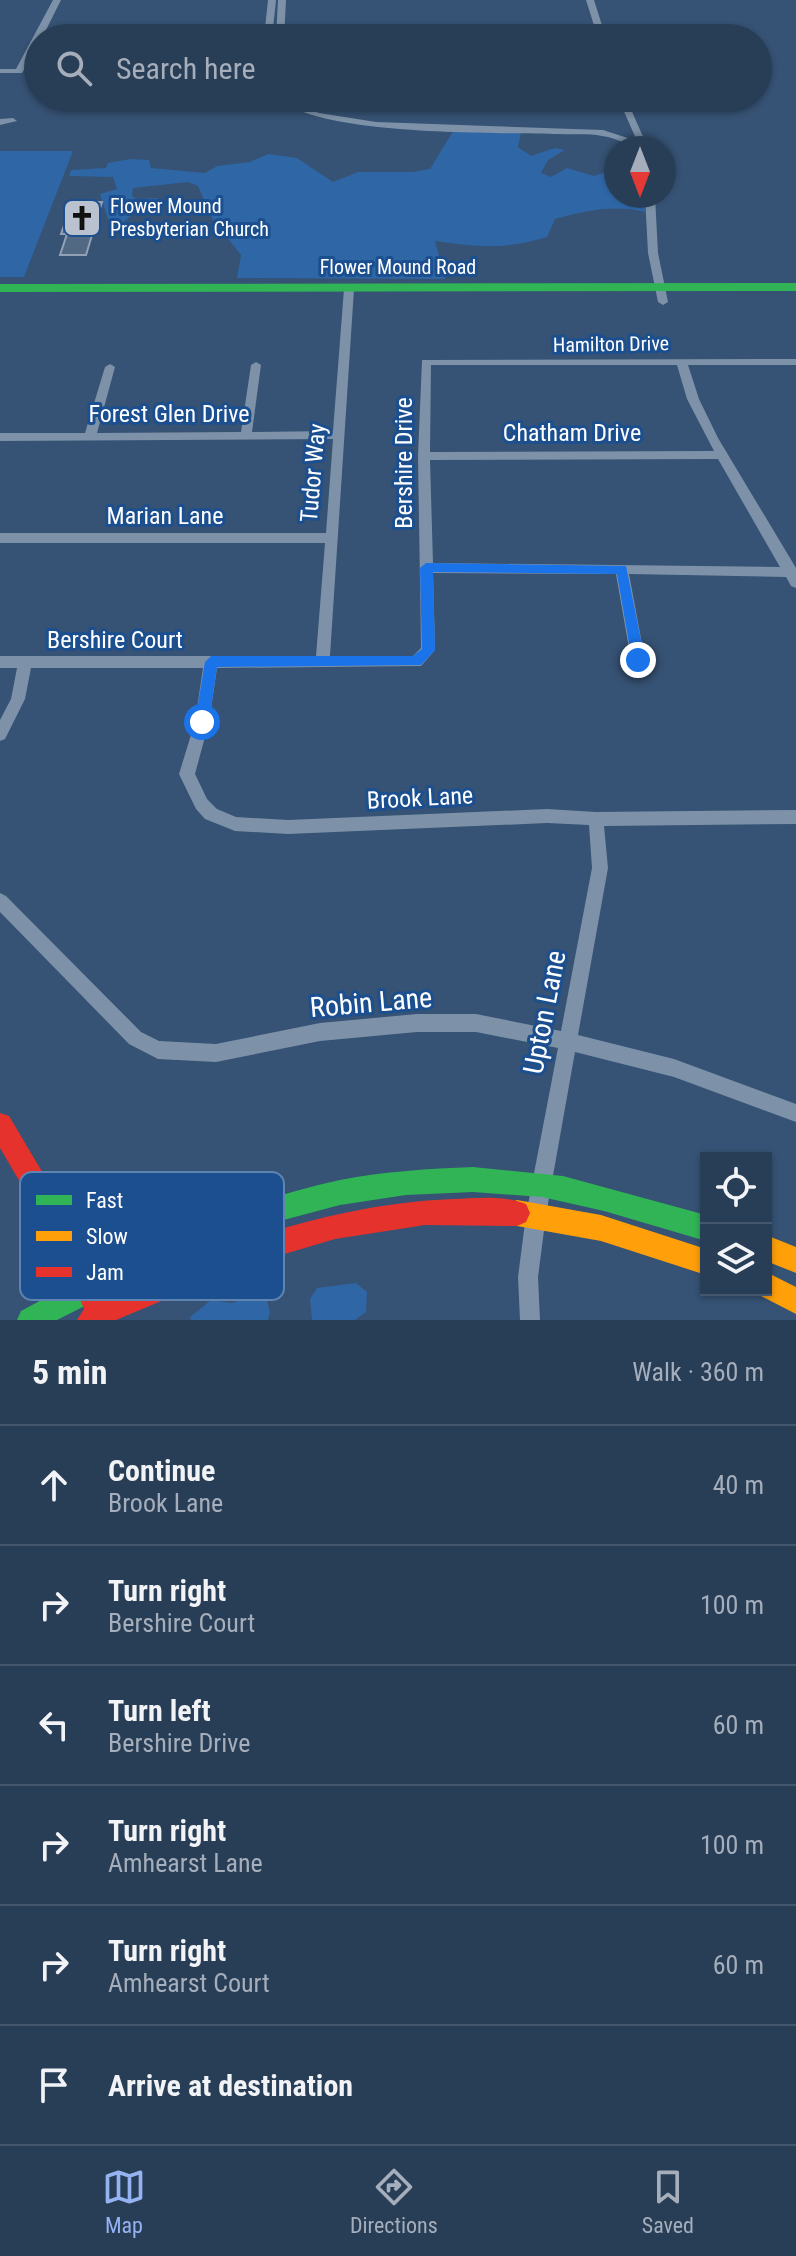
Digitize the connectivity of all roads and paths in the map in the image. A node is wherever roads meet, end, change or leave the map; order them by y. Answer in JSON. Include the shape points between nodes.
{"nodes":[{"id":1,"x":57,"y":0,"type":"edge"},
{"id":2,"x":272,"y":0,"type":"edge"},
{"id":3,"x":282,"y":0,"type":"edge"},
{"id":4,"x":590,"y":0,"type":"edge"},
{"id":5,"x":45,"y":24,"type":"edge"},
{"id":6,"x":269,"y":24,"type":"edge"},
{"id":7,"x":281,"y":24,"type":"edge"},
{"id":8,"x":598,"y":24,"type":"edge"},
{"id":9,"x":24,"y":62,"type":"edge"},
{"id":10,"x":0,"y":71,"type":"edge"},
{"id":11,"x":308,"y":112,"type":"edge"},
{"id":12,"x":330,"y":112,"type":"edge"},
{"id":13,"x":628,"y":112,"type":"edge"},
{"id":14,"x":631,"y":118,"type":"junction"},
{"id":15,"x":13,"y":121,"type":"dead end"},
{"id":16,"x":0,"y":122,"type":"edge"},
{"id":17,"x":387,"y":124,"type":"junction"},
{"id":18,"x":603,"y":133,"type":"junction"},
{"id":19,"x":612,"y":136,"type":"edge"},
{"id":20,"x":639,"y":136,"type":"edge"},
{"id":21,"x":651,"y":208,"type":"edge"},
{"id":22,"x":796,"y":287,"type":"edge"},
{"id":23,"x":0,"y":288,"type":"edge"},
{"id":24,"x":661,"y":295,"type":"junction"},
{"id":25,"x":348,"y":296,"type":"junction"},
{"id":26,"x":12,"y":298,"type":"edge"},
{"id":27,"x":796,"y":301,"type":"edge"},
{"id":28,"x":681,"y":361,"type":"junction"},
{"id":29,"x":426,"y":362,"type":"joint"},
{"id":30,"x":796,"y":362,"type":"edge"},
{"id":31,"x":256,"y":365,"type":"dead end"},
{"id":32,"x":110,"y":367,"type":"dead end"},
{"id":33,"x":246,"y":435,"type":"junction"},
{"id":34,"x":339,"y":435,"type":"junction"},
{"id":35,"x":90,"y":436,"type":"junction"},
{"id":36,"x":0,"y":437,"type":"edge"},
{"id":37,"x":721,"y":455,"type":"junction"},
{"id":38,"x":424,"y":456,"type":"junction"},
{"id":39,"x":0,"y":538,"type":"edge"},
{"id":40,"x":330,"y":538,"type":"junction"},
{"id":41,"x":426,"y":568,"type":"junction"},
{"id":42,"x":622,"y":569,"type":"junction"},
{"id":43,"x":794,"y":576,"type":"edge"},
{"id":44,"x":421,"y":658,"type":"joint"},
{"id":45,"x":638,"y":660,"type":"dead end"},
{"id":46,"x":0,"y":662,"type":"edge"},
{"id":47,"x":25,"y":662,"type":"junction"},
{"id":48,"x":211,"y":662,"type":"junction"},
{"id":49,"x":323,"y":662,"type":"junction"},
{"id":50,"x":0,"y":735,"type":"edge"},
{"id":51,"x":796,"y":817,"type":"edge"},
{"id":52,"x":596,"y":819,"type":"junction"},
{"id":53,"x":0,"y":901,"type":"edge"},
{"id":54,"x":567,"y":1041,"type":"junction"},
{"id":55,"x":796,"y":1113,"type":"edge"},
{"id":56,"x":0,"y":1125,"type":"edge"},
{"id":57,"x":29,"y":1172,"type":"edge"},
{"id":58,"x":541,"y":1185,"type":"junction"},
{"id":59,"x":284,"y":1206,"type":"edge"},
{"id":60,"x":536,"y":1215,"type":"junction"},
{"id":61,"x":700,"y":1226,"type":"edge"},
{"id":62,"x":284,"y":1239,"type":"edge"},
{"id":63,"x":772,"y":1250,"type":"edge"},
{"id":64,"x":700,"y":1260,"type":"edge"},
{"id":65,"x":796,"y":1260,"type":"edge"},
{"id":66,"x":772,"y":1288,"type":"edge"},
{"id":67,"x":65,"y":1300,"type":"edge"},
{"id":68,"x":134,"y":1300,"type":"edge"},
{"id":69,"x":796,"y":1301,"type":"edge"},
{"id":70,"x":97,"y":1318,"type":"edge"},
{"id":71,"x":30,"y":1320,"type":"edge"},
{"id":72,"x":530,"y":1320,"type":"edge"}],
"edges":[{"from":1,"to":5,"type":"street"},
{"from":2,"to":6,"type":"street"},
{"from":3,"to":7,"type":"street"},
{"from":4,"to":8,"type":"street"},
{"from":9,"to":10,"type":"street","via":[[19,71]]},
{"from":11,"to":17,"type":"street"},
{"from":12,"to":17,"type":"street"},
{"from":13,"to":14,"type":"street"},
{"from":14,"to":18,"type":"street"},
{"from":14,"to":20,"type":"street"},
{"from":15,"to":16,"type":"street"},
{"from":17,"to":18,"type":"street"},
{"from":18,"to":19,"type":"street"},
{"from":21,"to":24,"type":"street"},
{"from":22,"to":24,"type":"main road","name":"Flower Mound Road"},
{"from":23,"to":26,"type":"main road","name":"Flower Mound Road"},
{"from":24,"to":25,"type":"main road","name":"Flower Mound Road"},
{"from":24,"to":27,"type":"main road","name":"Flower Mound Road"},
{"from":25,"to":26,"type":"main road","name":"Flower Mound Road"},
{"from":25,"to":34,"type":"street","name":"Tudor Way"},
{"from":28,"to":29,"type":"street","name":"Hamilton Drive"},
{"from":28,"to":30,"type":"street","name":"Hamilton Drive"},
{"from":28,"to":37,"type":"street"},
{"from":29,"to":38,"type":"street","name":"Bershire Drive"},
{"from":31,"to":33,"type":"street"},
{"from":32,"to":35,"type":"street"},
{"from":33,"to":34,"type":"street","name":"Forest Glen Drive"},
{"from":33,"to":35,"type":"street","name":"Forest Glen Drive"},
{"from":34,"to":40,"type":"street","name":"Tudor Way"},
{"from":35,"to":36,"type":"street","name":"Forest Glen Drive"},
{"from":37,"to":38,"type":"street","name":"Chatham Drive"},
{"from":37,"to":43,"type":"street"},
{"from":38,"to":41,"type":"street","name":"Bershire Drive"},
{"from":39,"to":40,"type":"street","name":"Marian Lane"},
{"from":40,"to":49,"type":"street","name":"Tudor Way"},
{"from":41,"to":42,"type":"street"},
{"from":41,"to":44,"type":"street","name":"Bershire Drive","via":[[428,650]]},
{"from":42,"to":43,"type":"street"},
{"from":42,"to":45,"type":"street"},
{"from":44,"to":49,"type":"street","name":"Bershire Court"},
{"from":46,"to":47,"type":"street","name":"Bershire Court"},
{"from":47,"to":48,"type":"street","name":"Bershire Court"},
{"from":47,"to":50,"type":"street","via":[[18,699]]},
{"from":48,"to":49,"type":"street","name":"Bershire Court"},
{"from":48,"to":52,"type":"street","name":"Brook Lane","via":[[187,774],[201,804],[218,818],[288,827],[547,816]]},
{"from":51,"to":52,"type":"street","name":"Brook Lane"},
{"from":52,"to":54,"type":"street","name":"Upton Lane","via":[[600,868]]},
{"from":53,"to":54,"type":"street","name":"Robin Lane","via":[[125,1029],[158,1050],[216,1053],[320,1032],[417,1023],[476,1023]]},
{"from":54,"to":55,"type":"street","name":"Robin Lane","via":[[674,1068]]},
{"from":54,"to":58,"type":"street","name":"Upton Lane"},
{"from":56,"to":57,"type":"main road"},
{"from":58,"to":59,"type":"main road","via":[[411,1179]]},
{"from":58,"to":60,"type":"street","name":"Upton Lane"},
{"from":58,"to":61,"type":"main road"},
{"from":60,"to":62,"type":"main road","via":[[458,1212],[353,1221]]},
{"from":60,"to":64,"type":"main road"},
{"from":60,"to":72,"type":"street","name":"Upton Lane","via":[[528,1277]]},
{"from":63,"to":65,"type":"main road"},
{"from":66,"to":69,"type":"main road"},
{"from":67,"to":71,"type":"main road"},
{"from":68,"to":70,"type":"main road"}]}
